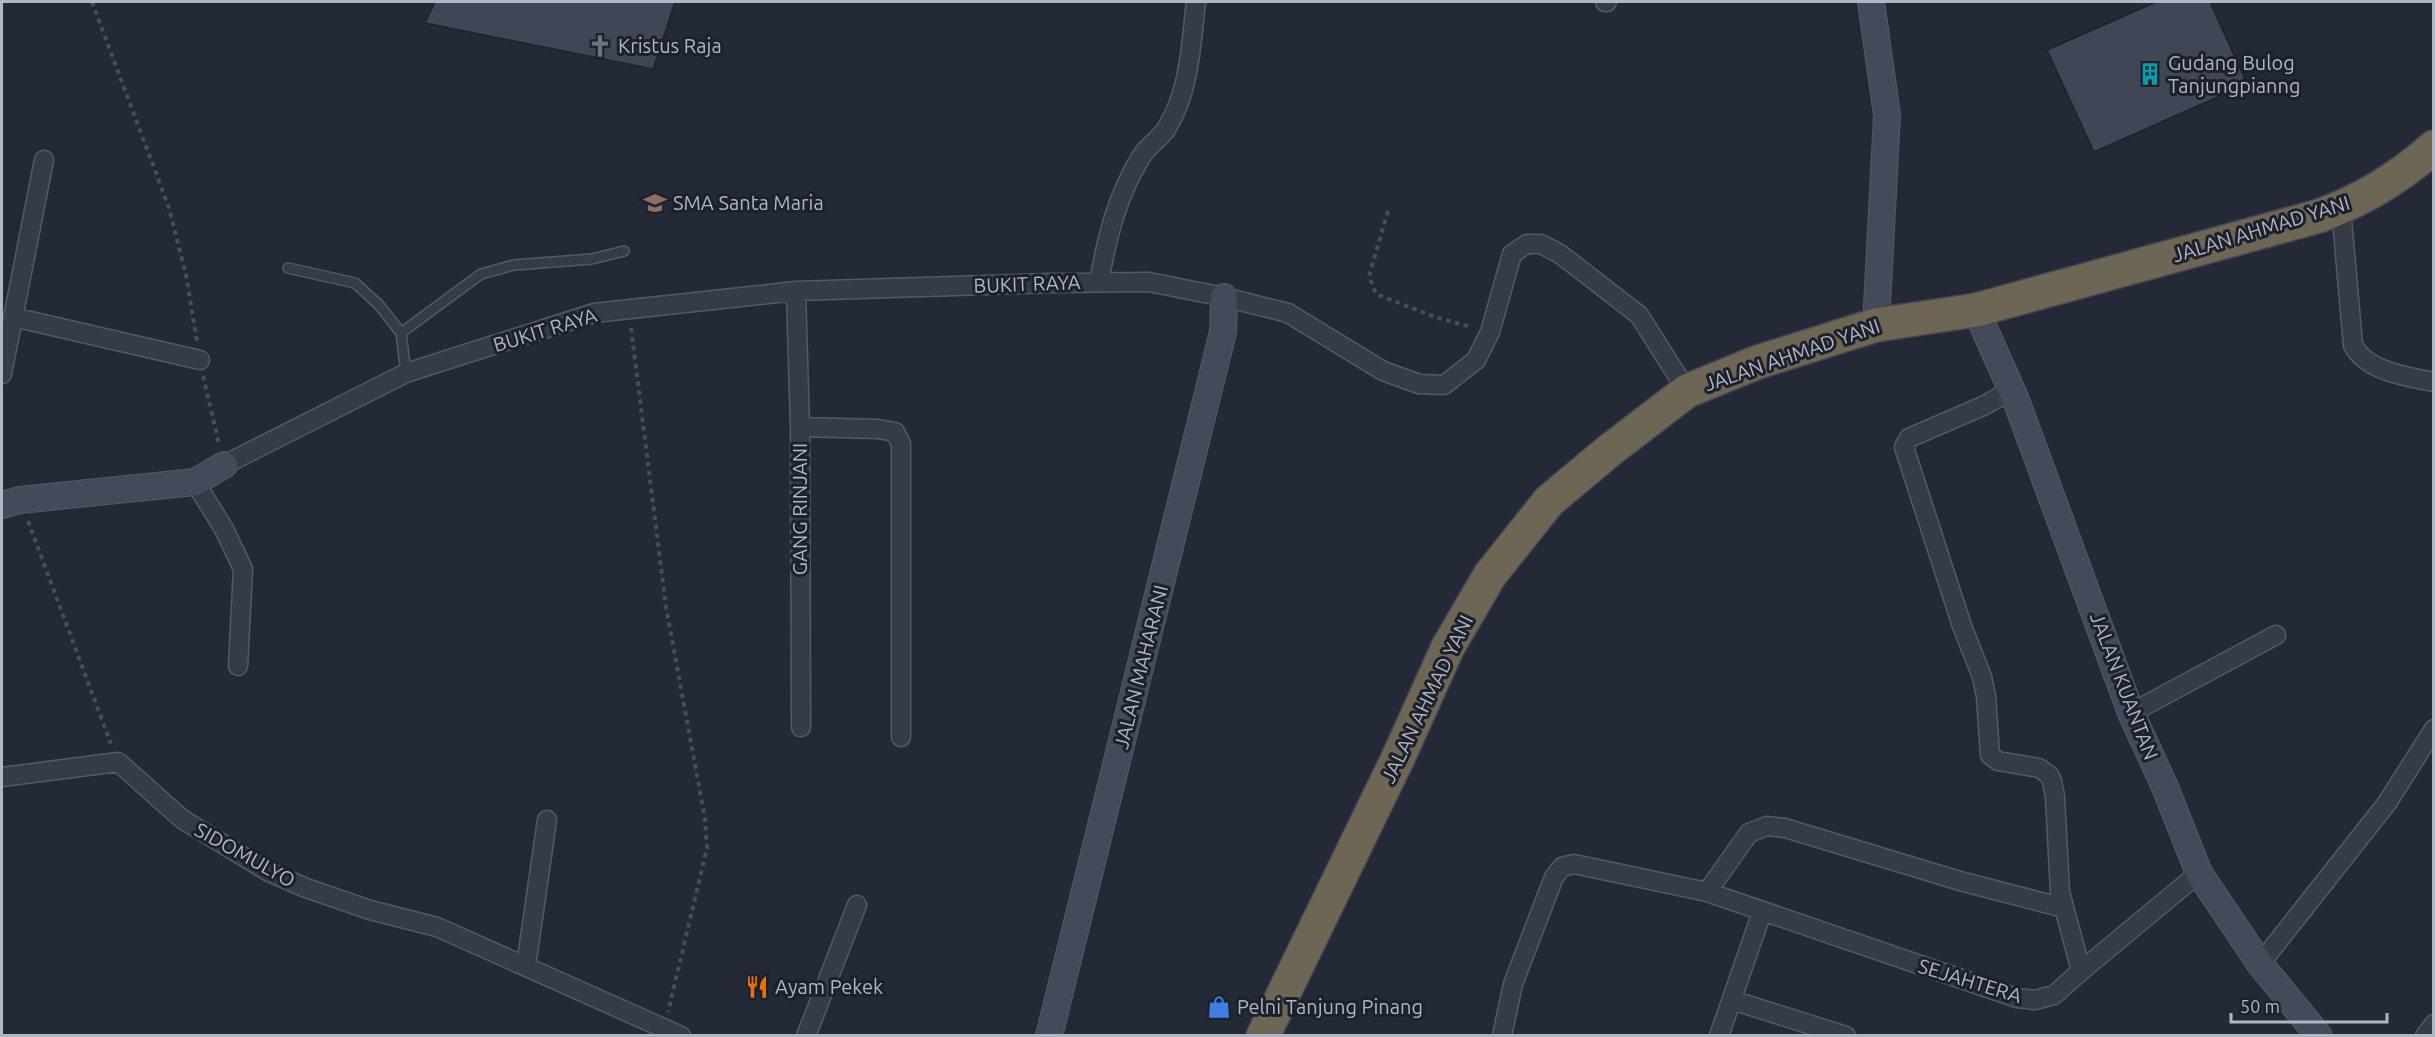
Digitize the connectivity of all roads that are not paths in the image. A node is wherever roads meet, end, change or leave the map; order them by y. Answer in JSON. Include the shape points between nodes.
{"nodes":[{"id":1,"x":1196,"y":2,"type":"edge"},
{"id":2,"x":1871,"y":2,"type":"edge"},
{"id":3,"x":2433,"y":147,"type":"edge"},
{"id":4,"x":44,"y":160,"type":"dead end"},
{"id":5,"x":2342,"y":208,"type":"junction"},
{"id":6,"x":624,"y":251,"type":"dead end"},
{"id":7,"x":288,"y":268,"type":"dead end"},
{"id":8,"x":1099,"y":282,"type":"junction"},
{"id":9,"x":796,"y":291,"type":"junction"},
{"id":10,"x":1224,"y":297,"type":"junction"},
{"id":11,"x":1976,"y":310,"type":"junction"},
{"id":12,"x":13,"y":317,"type":"junction"},
{"id":13,"x":1876,"y":325,"type":"junction"},
{"id":14,"x":401,"y":333,"type":"junction"},
{"id":15,"x":200,"y":360,"type":"road end"},
{"id":16,"x":406,"y":373,"type":"junction"},
{"id":17,"x":2,"y":374,"type":"edge"},
{"id":18,"x":2433,"y":382,"type":"edge"},
{"id":19,"x":2012,"y":390,"type":"junction"},
{"id":20,"x":1687,"y":391,"type":"junction"},
{"id":21,"x":800,"y":427,"type":"junction"},
{"id":22,"x":224,"y":465,"type":"joint"},
{"id":23,"x":195,"y":482,"type":"junction"},
{"id":24,"x":11,"y":503,"type":"edge"},
{"id":25,"x":2276,"y":635,"type":"dead end"},
{"id":26,"x":238,"y":666,"type":"dead end"},
{"id":27,"x":2131,"y":713,"type":"junction"},
{"id":28,"x":801,"y":727,"type":"dead end"},
{"id":29,"x":2433,"y":729,"type":"edge"},
{"id":30,"x":901,"y":737,"type":"dead end"},
{"id":31,"x":2,"y":777,"type":"edge"},
{"id":32,"x":547,"y":820,"type":"dead end"},
{"id":33,"x":2199,"y":873,"type":"junction"},
{"id":34,"x":1707,"y":892,"type":"junction"},
{"id":35,"x":857,"y":905,"type":"dead end"},
{"id":36,"x":2064,"y":908,"type":"junction"},
{"id":37,"x":1762,"y":912,"type":"junction"},
{"id":38,"x":2259,"y":964,"type":"junction"},
{"id":39,"x":526,"y":966,"type":"junction"},
{"id":40,"x":2081,"y":970,"type":"junction"},
{"id":41,"x":1732,"y":1000,"type":"junction"},
{"id":42,"x":2433,"y":1024,"type":"edge"},
{"id":43,"x":681,"y":1035,"type":"edge"},
{"id":44,"x":806,"y":1035,"type":"edge"},
{"id":45,"x":1049,"y":1035,"type":"edge"},
{"id":46,"x":1263,"y":1035,"type":"edge"},
{"id":47,"x":1502,"y":1035,"type":"edge"},
{"id":48,"x":1719,"y":1035,"type":"edge"},
{"id":49,"x":1846,"y":1035,"type":"edge"},
{"id":50,"x":2319,"y":1035,"type":"edge"},
{"id":51,"x":2425,"y":1035,"type":"edge"}],
"edges":[{"from":1,"to":8,"type":"street","via":[[1189,63],[1180,97],[1168,126],[1143,153],[1124,186],[1108,234]]},
{"from":2,"to":13,"type":"street","via":[[1887,115]]},
{"from":3,"to":5,"type":"highway","name":"JALAN AHMAD YANI","via":[[2404,173]]},
{"from":4,"to":12,"type":"street"},
{"from":5,"to":11,"type":"highway","name":"JALAN AHMAD YANI"},
{"from":5,"to":18,"type":"street","via":[[2353,345],[2370,363]]},
{"from":6,"to":14,"type":"lane","via":[[592,259],[514,265],[481,274]]},
{"from":7,"to":14,"type":"lane","via":[[356,283]]},
{"from":8,"to":9,"type":"street","name":"BUKIT RAYA"},
{"from":8,"to":10,"type":"street","name":"BUKIT RAYA","via":[[1149,282]]},
{"from":9,"to":16,"type":"street","name":"BUKIT RAYA","via":[[594,313]]},
{"from":9,"to":21,"type":"street","name":"GANG RINJANI"},
{"from":10,"to":20,"type":"street","name":"BUKIT RAYA","via":[[1288,313],[1383,371],[1419,384],[1444,385],[1476,360],[1490,332],[1512,254],[1527,244],[1541,244],[1560,254],[1639,315]]},
{"from":10,"to":45,"type":"street","name":"JALAN MAHARANI","via":[[1223,332]]},
{"from":11,"to":13,"type":"highway","name":"JALAN AHMAD YANI"},
{"from":11,"to":19,"type":"street","name":"JALAN KUANTAN"},
{"from":12,"to":15,"type":"street"},
{"from":12,"to":17,"type":"street"},
{"from":13,"to":20,"type":"highway","name":"JALAN AHMAD YANI","via":[[1758,362]]},
{"from":14,"to":16,"type":"lane"},
{"from":16,"to":22,"type":"street","name":"BUKIT RAYA"},
{"from":19,"to":27,"type":"street","name":"JALAN KUANTAN"},
{"from":19,"to":36,"type":"street","via":[[1909,438],[1904,447],[1982,677],[1990,755],[1998,761],[2039,768],[2052,781]]},
{"from":20,"to":46,"type":"highway","name":"JALAN AHMAD YANI","via":[[1549,501],[1490,574],[1448,647]]},
{"from":21,"to":28,"type":"street","name":"GANG RINJANI"},
{"from":21,"to":30,"type":"street","via":[[878,429],[895,432],[901,444]]},
{"from":22,"to":23,"type":"street"},
{"from":23,"to":24,"type":"street"},
{"from":23,"to":26,"type":"street","via":[[243,569]]},
{"from":25,"to":27,"type":"street"},
{"from":27,"to":33,"type":"street","name":"JALAN KUANTAN"},
{"from":29,"to":38,"type":"street","via":[[2387,803]]},
{"from":31,"to":39,"type":"street","name":"SIDOMULYO","via":[[118,762],[182,819],[267,871],[370,910],[437,927]]},
{"from":32,"to":39,"type":"street"},
{"from":33,"to":38,"type":"street","name":"JALAN KUANTAN"},
{"from":33,"to":40,"type":"street","name":"SEJAHTERA"},
{"from":34,"to":36,"type":"street","via":[[1749,832],[1767,826]]},
{"from":34,"to":37,"type":"street","name":"SEJAHTERA"},
{"from":34,"to":47,"type":"street","name":"SEJAHTERA","via":[[1574,864],[1562,867],[1554,877],[1513,984]]},
{"from":35,"to":44,"type":"street"},
{"from":36,"to":40,"type":"street"},
{"from":37,"to":40,"type":"street","name":"SEJAHTERA","via":[[2017,999],[2054,995]]},
{"from":37,"to":41,"type":"street"},
{"from":38,"to":50,"type":"street","name":"JALAN KUANTAN"},
{"from":39,"to":43,"type":"street","name":"SIDOMULYO"},
{"from":41,"to":48,"type":"street"},
{"from":41,"to":49,"type":"street"},
{"from":42,"to":51,"type":"street"}]}
